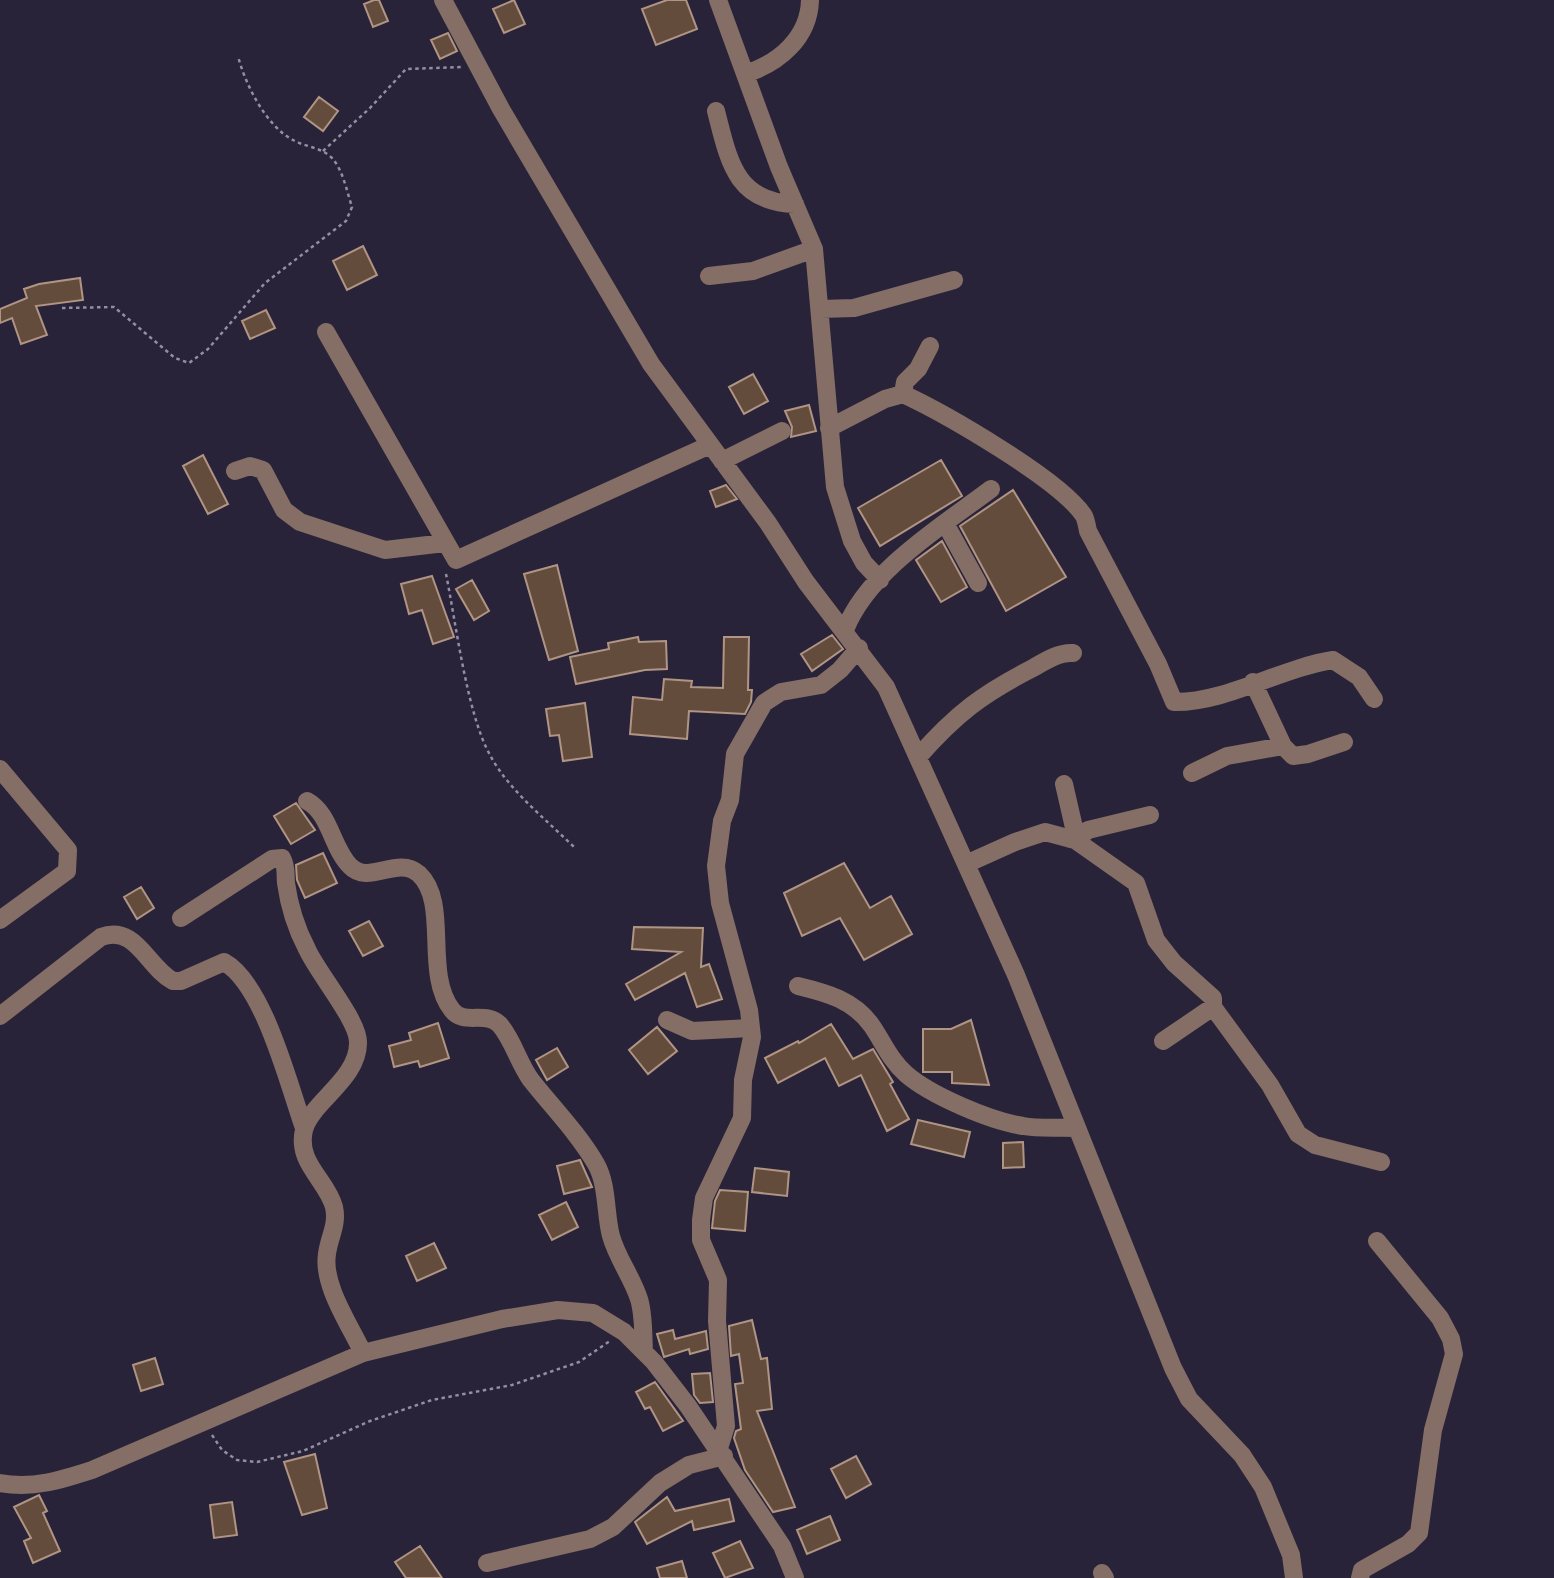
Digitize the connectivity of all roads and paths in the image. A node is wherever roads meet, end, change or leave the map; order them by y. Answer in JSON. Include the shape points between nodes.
{"nodes":[{"id":1,"x":443,"y":0,"type":"edge"},
{"id":2,"x":719,"y":0,"type":"edge"},
{"id":3,"x":810,"y":0,"type":"edge"},
{"id":4,"x":238,"y":56,"type":"dead end"},
{"id":5,"x":475,"y":60,"type":"junction"},
{"id":6,"x":745,"y":74,"type":"junction"},
{"id":7,"x":716,"y":111,"type":"dead end"},
{"id":8,"x":323,"y":151,"type":"junction"},
{"id":9,"x":795,"y":204,"type":"junction"},
{"id":10,"x":814,"y":249,"type":"junction"},
{"id":11,"x":709,"y":276,"type":"dead end"},
{"id":12,"x":954,"y":280,"type":"dead end"},
{"id":13,"x":62,"y":308,"type":"dead end"},
{"id":14,"x":821,"y":309,"type":"junction"},
{"id":15,"x":326,"y":332,"type":"dead end"},
{"id":16,"x":930,"y":346,"type":"dead end"},
{"id":17,"x":903,"y":394,"type":"junction"},
{"id":18,"x":829,"y":428,"type":"junction"},
{"id":19,"x":782,"y":432,"type":"dead end"},
{"id":20,"x":710,"y":445,"type":"junction"},
{"id":21,"x":722,"y":461,"type":"junction"},
{"id":22,"x":236,"y":471,"type":"dead end"},
{"id":23,"x":991,"y":489,"type":"dead end"},
{"id":24,"x":945,"y":523,"type":"junction"},
{"id":25,"x":445,"y":543,"type":"junction"},
{"id":26,"x":456,"y":560,"type":"junction"},
{"id":27,"x":880,"y":579,"type":"junction"},
{"id":28,"x":978,"y":583,"type":"dead end"},
{"id":29,"x":845,"y":630,"type":"junction"},
{"id":30,"x":859,"y":648,"type":"junction"},
{"id":31,"x":1073,"y":653,"type":"dead end"},
{"id":32,"x":1253,"y":682,"type":"junction"},
{"id":33,"x":1374,"y":699,"type":"dead end"},
{"id":34,"x":1344,"y":742,"type":"dead end"},
{"id":35,"x":1283,"y":746,"type":"junction"},
{"id":36,"x":918,"y":757,"type":"junction"},
{"id":37,"x":0,"y":769,"type":"edge"},
{"id":38,"x":1192,"y":773,"type":"dead end"},
{"id":39,"x":1064,"y":784,"type":"dead end"},
{"id":40,"x":307,"y":801,"type":"dead end"},
{"id":41,"x":1150,"y":815,"type":"dead end"},
{"id":42,"x":1072,"y":839,"type":"junction"},
{"id":43,"x":576,"y":849,"type":"dead end"},
{"id":44,"x":966,"y":864,"type":"junction"},
{"id":45,"x":181,"y":918,"type":"dead end"},
{"id":46,"x":0,"y":920,"type":"edge"},
{"id":47,"x":799,"y":986,"type":"dead end"},
{"id":48,"x":1213,"y":1007,"type":"junction"},
{"id":49,"x":0,"y":1016,"type":"edge"},
{"id":50,"x":667,"y":1020,"type":"dead end"},
{"id":51,"x":751,"y":1028,"type":"junction"},
{"id":52,"x":1163,"y":1041,"type":"dead end"},
{"id":53,"x":304,"y":1128,"type":"junction"},
{"id":54,"x":1077,"y":1128,"type":"junction"},
{"id":55,"x":1381,"y":1162,"type":"dead end"},
{"id":56,"x":1377,"y":1241,"type":"dead end"},
{"id":57,"x":624,"y":1332,"type":"junction"},
{"id":58,"x":644,"y":1352,"type":"junction"},
{"id":59,"x":363,"y":1353,"type":"junction"},
{"id":60,"x":204,"y":1423,"type":"junction"},
{"id":61,"x":721,"y":1452,"type":"junction"},
{"id":62,"x":0,"y":1483,"type":"edge"},
{"id":63,"x":487,"y":1563,"type":"dead end"},
{"id":64,"x":795,"y":1578,"type":"edge"},
{"id":65,"x":1294,"y":1578,"type":"edge"},
{"id":66,"x":1360,"y":1578,"type":"edge"}],
"edges":[{"from":1,"to":5,"type":"street"},
{"from":2,"to":6,"type":"street"},
{"from":3,"to":6,"type":"street","via":[[800,37],[781,56]]},
{"from":4,"to":8,"type":"path","via":[[269,119],[294,141]]},
{"from":5,"to":8,"type":"path","via":[[463,67],[406,69]]},
{"from":5,"to":20,"type":"street","via":[[651,364]]},
{"from":6,"to":9,"type":"street"},
{"from":7,"to":9,"type":"street","via":[[736,174],[761,200]]},
{"from":8,"to":13,"type":"path","via":[[336,164],[352,207],[346,221],[265,283],[197,359],[189,363],[175,358],[114,307]]},
{"from":9,"to":10,"type":"street"},
{"from":10,"to":11,"type":"street","via":[[753,271]]},
{"from":10,"to":14,"type":"street"},
{"from":12,"to":14,"type":"street","via":[[854,308]]},
{"from":14,"to":18,"type":"street"},
{"from":15,"to":25,"type":"street"},
{"from":16,"to":17,"type":"street","via":[[905,382]]},
{"from":17,"to":18,"type":"street"},
{"from":17,"to":32,"type":"street","via":[[980,436],[1068,499],[1084,517],[1174,702],[1208,698]]},
{"from":18,"to":27,"type":"street","via":[[841,514],[864,562]]},
{"from":19,"to":21,"type":"street"},
{"from":20,"to":21,"type":"street"},
{"from":20,"to":26,"type":"street"},
{"from":21,"to":29,"type":"street"},
{"from":22,"to":25,"type":"street","via":[[250,466],[263,470],[290,515],[374,548],[399,550]]},
{"from":23,"to":24,"type":"street"},
{"from":24,"to":27,"type":"street"},
{"from":24,"to":28,"type":"street"},
{"from":25,"to":26,"type":"street"},
{"from":26,"to":43,"type":"path","via":[[446,572],[476,719],[489,755]]},
{"from":27,"to":29,"type":"street","via":[[851,615]]},
{"from":29,"to":30,"type":"street"},
{"from":30,"to":36,"type":"street","via":[[886,687]]},
{"from":30,"to":51,"type":"street","via":[[821,685],[780,692],[764,703],[735,754],[716,866],[720,903]]},
{"from":31,"to":36,"type":"street","via":[[1047,660],[983,694]]},
{"from":32,"to":33,"type":"street","via":[[1333,660],[1359,677]]},
{"from":32,"to":35,"type":"street"},
{"from":34,"to":35,"type":"street","via":[[1293,756]]},
{"from":35,"to":38,"type":"street","via":[[1249,749]]},
{"from":36,"to":44,"type":"street"},
{"from":37,"to":46,"type":"street","via":[[68,850],[70,861],[68,871]]},
{"from":39,"to":42,"type":"street","via":[[1075,832]]},
{"from":40,"to":58,"type":"street","via":[[319,812],[350,867],[371,873],[404,866],[426,883],[433,903],[434,951],[441,988],[453,1012],[499,1024],[531,1079],[598,1167],[611,1236],[639,1301]]},
{"from":41,"to":42,"type":"street","via":[[1088,830]]},
{"from":42,"to":44,"type":"street","via":[[1045,832]]},
{"from":42,"to":48,"type":"street","via":[[1136,883],[1156,940],[1213,998]]},
{"from":44,"to":54,"type":"street"},
{"from":45,"to":53,"type":"street","via":[[272,859],[282,858],[291,905],[307,951],[358,1038],[350,1069]]},
{"from":47,"to":54,"type":"street","via":[[848,1002],[871,1024],[884,1049],[905,1073],[920,1084],[974,1110],[1023,1126]]},
{"from":48,"to":52,"type":"street"},
{"from":48,"to":55,"type":"street","via":[[1270,1085],[1298,1135]]},
{"from":49,"to":53,"type":"street","via":[[110,934],[131,939],[173,981],[224,962],[247,985],[275,1039]]},
{"from":50,"to":51,"type":"street","via":[[692,1031]]},
{"from":51,"to":61,"type":"street","via":[[742,1118],[704,1198],[701,1220],[701,1240],[718,1280],[726,1426]]},
{"from":53,"to":59,"type":"street","via":[[304,1154],[334,1206],[336,1221],[326,1254],[328,1271]]},
{"from":54,"to":65,"type":"street","via":[[1172,1368],[1189,1399],[1242,1455],[1263,1488],[1291,1555]]},
{"from":56,"to":66,"type":"street","via":[[1440,1318],[1454,1354],[1433,1430],[1419,1533],[1362,1570]]},
{"from":57,"to":58,"type":"street"},
{"from":57,"to":59,"type":"street","via":[[593,1313],[558,1310]]},
{"from":57,"to":60,"type":"path","via":[[579,1362],[512,1385],[432,1400],[303,1451],[268,1459],[237,1460],[222,1450]]},
{"from":58,"to":61,"type":"street"},
{"from":59,"to":60,"type":"street"},
{"from":60,"to":62,"type":"street","via":[[51,1483]]},
{"from":61,"to":63,"type":"street","via":[[670,1477],[613,1527],[590,1539]]},
{"from":61,"to":64,"type":"street","via":[[782,1546]]}]}
